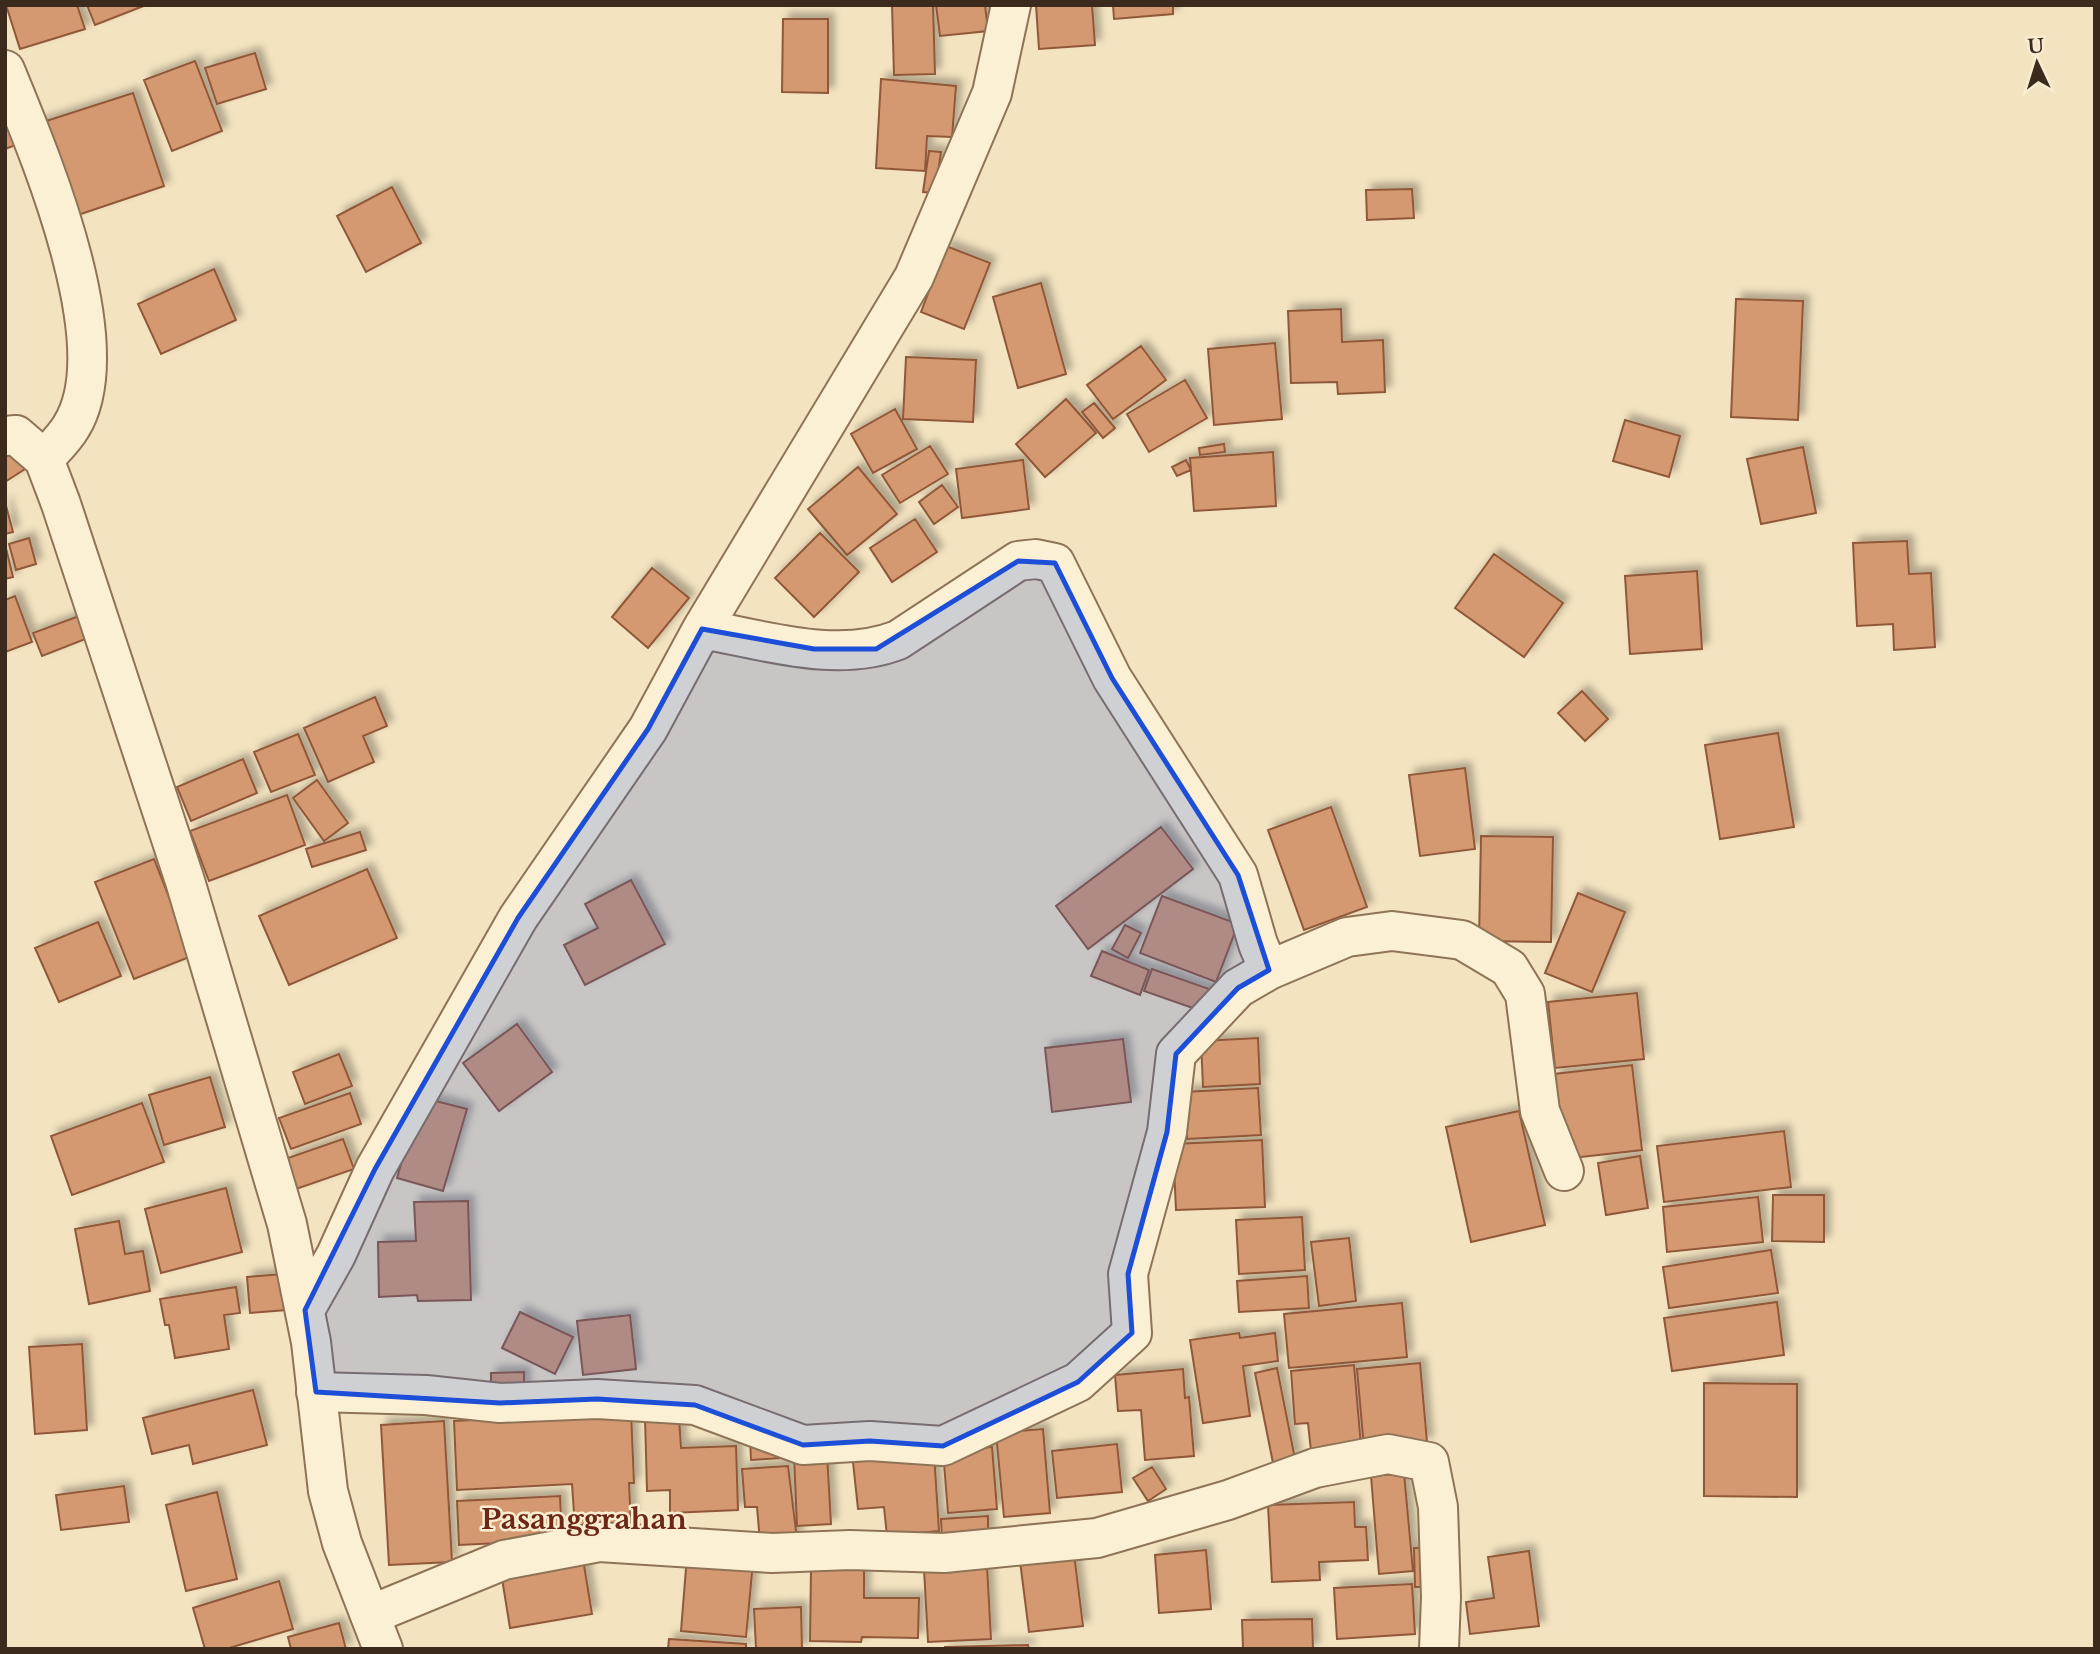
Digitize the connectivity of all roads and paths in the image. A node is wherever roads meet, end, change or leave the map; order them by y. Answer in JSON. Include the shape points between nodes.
{"nodes":[{"id":1,"x":1011,"y":5,"type":"edge"},
{"id":2,"x":5,"y":70,"type":"edge"},
{"id":3,"x":5,"y":436,"type":"edge"},
{"id":4,"x":44,"y":460,"type":"junction"},
{"id":5,"x":702,"y":629,"type":"junction"},
{"id":6,"x":1269,"y":970,"type":"junction"},
{"id":7,"x":1564,"y":1171,"type":"dead end"},
{"id":8,"x":305,"y":1310,"type":"junction"},
{"id":9,"x":316,"y":1392,"type":"junction"},
{"id":10,"x":377,"y":1632,"type":"edge"},
{"id":11,"x":1439,"y":1649,"type":"edge"}],
"edges":[{"from":1,"to":5,"type":"street","via":[[992,93],[914,277]]},
{"from":2,"to":4,"type":"street","via":[[32,136],[83,294],[89,367],[84,394],[72,426]]},
{"from":3,"to":4,"type":"street","via":[[16,435]]},
{"from":4,"to":8,"type":"street","via":[[185,881],[287,1224]]},
{"from":5,"to":6,"type":"street","via":[[814,649],[876,649],[898,640],[1018,561],[1055,563],[1112,678],[1237,875]]},
{"from":5,"to":8,"type":"street","via":[[648,729],[518,918],[375,1169]]},
{"from":6,"to":7,"type":"street","via":[[1347,937],[1392,930],[1462,940],[1509,968],[1525,994],[1540,1111]]},
{"from":6,"to":9,"type":"street","via":[[1238,988],[1176,1055],[1167,1132],[1128,1274],[1132,1333],[1078,1382],[943,1446],[870,1441],[803,1445],[695,1405],[597,1399],[500,1403],[426,1395]]},
{"from":8,"to":9,"type":"street"},
{"from":9,"to":10,"type":"street","via":[[328,1491],[342,1543]]},
{"from":10,"to":11,"type":"street","via":[[504,1560],[599,1542],[772,1553],[944,1553],[1097,1538],[1228,1500],[1315,1468],[1388,1454],[1429,1462],[1438,1507]]}]}
